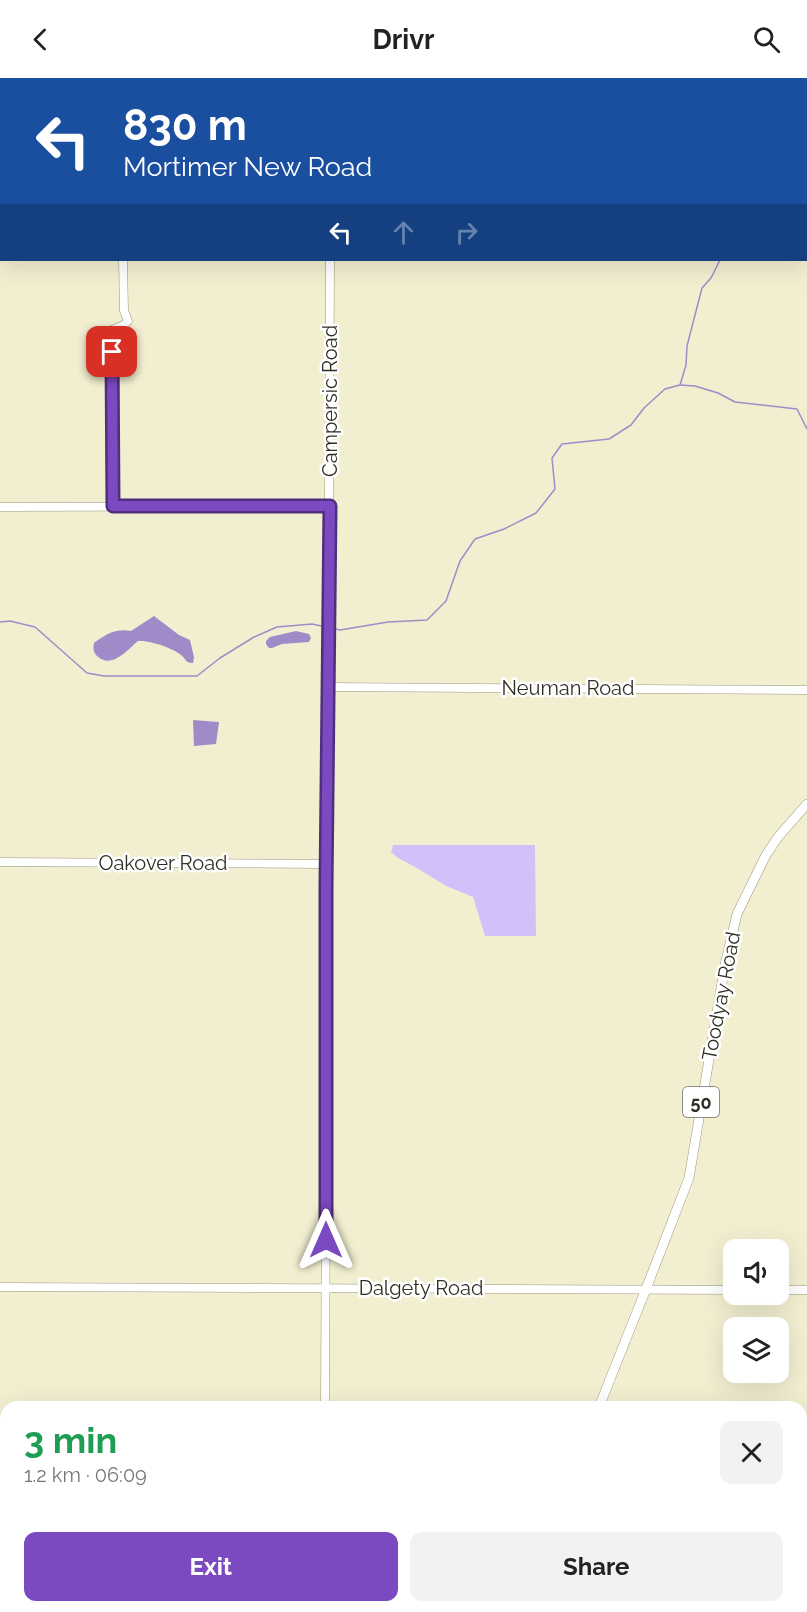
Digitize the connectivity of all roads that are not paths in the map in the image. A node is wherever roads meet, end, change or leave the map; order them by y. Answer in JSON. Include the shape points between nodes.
{"nodes":[{"id":1,"x":123,"y":261,"type":"edge"},
{"id":2,"x":330,"y":261,"type":"edge"},
{"id":3,"x":113,"y":506,"type":"junction"},
{"id":4,"x":330,"y":506,"type":"junction"},
{"id":5,"x":0,"y":507,"type":"edge"},
{"id":6,"x":328,"y":687,"type":"junction"},
{"id":7,"x":807,"y":690,"type":"edge"},
{"id":8,"x":807,"y":804,"type":"edge"},
{"id":9,"x":0,"y":862,"type":"edge"},
{"id":10,"x":327,"y":864,"type":"junction"},
{"id":11,"x":0,"y":1287,"type":"edge"},
{"id":12,"x":326,"y":1287,"type":"junction"},
{"id":13,"x":646,"y":1290,"type":"junction"},
{"id":14,"x":723,"y":1290,"type":"edge"},
{"id":15,"x":789,"y":1290,"type":"edge"},
{"id":16,"x":807,"y":1290,"type":"edge"},
{"id":17,"x":325,"y":1401,"type":"edge"},
{"id":18,"x":601,"y":1401,"type":"edge"}],
"edges":[{"from":1,"to":3,"type":"street","via":[[124,311],[128,321],[112,330]]},
{"from":2,"to":4,"type":"street","name":"Campersic Road"},
{"from":3,"to":4,"type":"street"},
{"from":3,"to":5,"type":"street"},
{"from":4,"to":6,"type":"street","name":"Campersic Road"},
{"from":6,"to":7,"type":"street","name":"Neuman Road"},
{"from":6,"to":10,"type":"street","name":"Campersic Road"},
{"from":8,"to":13,"type":"main road","name":"Toodyay Road","number":"50","via":[[766,855],[737,914],[689,1178]]},
{"from":9,"to":10,"type":"street","name":"Oakover Road"},
{"from":10,"to":12,"type":"street","name":"Campersic Road"},
{"from":11,"to":12,"type":"street","name":"Dalgety Road"},
{"from":12,"to":13,"type":"street","name":"Dalgety Road"},
{"from":12,"to":17,"type":"street","name":"Campersic Road"},
{"from":13,"to":14,"type":"street","name":"Dalgety Road"},
{"from":13,"to":18,"type":"main road","name":"Toodyay Road","number":"50"},
{"from":15,"to":16,"type":"street"}]}
